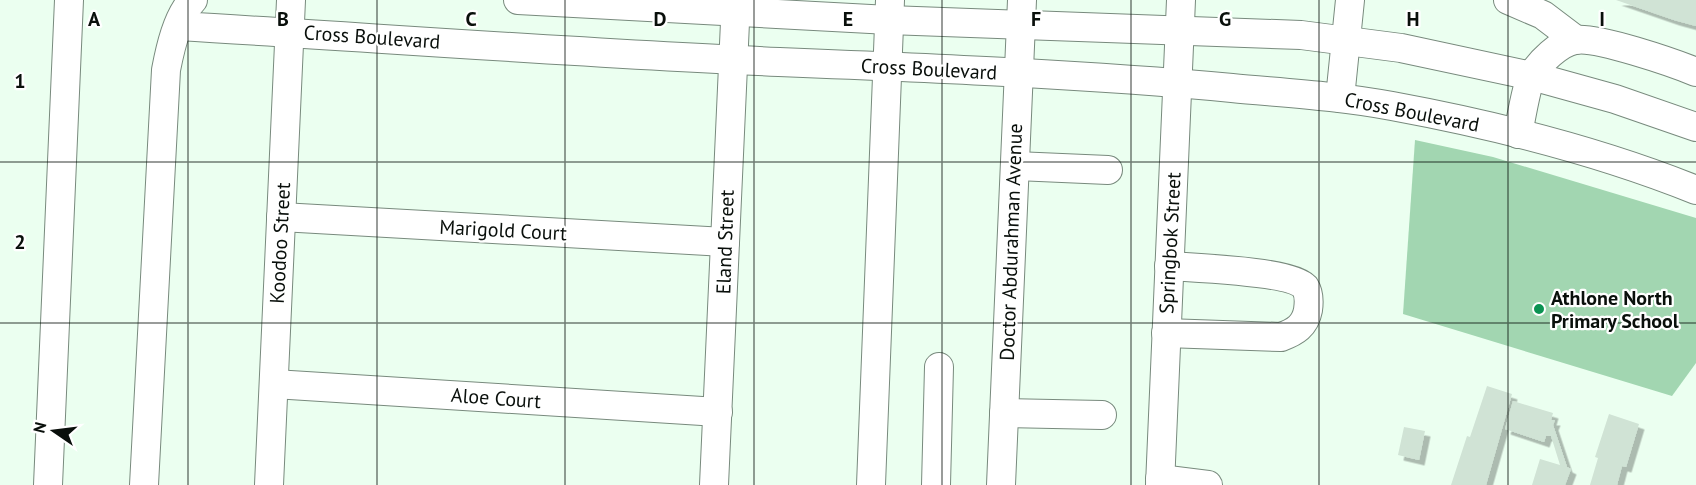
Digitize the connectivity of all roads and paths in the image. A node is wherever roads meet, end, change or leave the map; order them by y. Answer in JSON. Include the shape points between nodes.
{"nodes":[{"id":1,"x":69,"y":0,"type":"edge"},
{"id":2,"x":193,"y":0,"type":"edge"},
{"id":3,"x":291,"y":0,"type":"edge"},
{"id":4,"x":518,"y":0,"type":"edge"},
{"id":5,"x":1181,"y":0,"type":"edge"},
{"id":6,"x":1350,"y":0,"type":"edge"},
{"id":7,"x":1508,"y":0,"type":"edge"},
{"id":8,"x":736,"y":5,"type":"edge"},
{"id":9,"x":890,"y":10,"type":"edge"},
{"id":10,"x":1022,"y":12,"type":"edge"},
{"id":11,"x":179,"y":26,"type":"junction"},
{"id":12,"x":1179,"y":31,"type":"junction"},
{"id":13,"x":290,"y":32,"type":"junction"},
{"id":14,"x":1347,"y":40,"type":"junction"},
{"id":15,"x":1576,"y":40,"type":"junction"},
{"id":16,"x":733,"y":60,"type":"junction"},
{"id":17,"x":887,"y":66,"type":"junction"},
{"id":18,"x":1696,"y":72,"type":"edge"},
{"id":19,"x":1019,"y":73,"type":"junction"},
{"id":20,"x":1532,"y":76,"type":"junction"},
{"id":21,"x":1177,"y":83,"type":"junction"},
{"id":22,"x":1340,"y":98,"type":"junction"},
{"id":23,"x":1696,"y":127,"type":"edge"},
{"id":24,"x":1518,"y":134,"type":"junction"},
{"id":25,"x":1015,"y":166,"type":"junction"},
{"id":26,"x":1108,"y":170,"type":"dead end"},
{"id":27,"x":1696,"y":190,"type":"edge"},
{"id":28,"x":281,"y":217,"type":"junction"},
{"id":29,"x":725,"y":242,"type":"junction"},
{"id":30,"x":1169,"y":266,"type":"junction"},
{"id":31,"x":1166,"y":333,"type":"junction"},
{"id":32,"x":939,"y":367,"type":"dead end"},
{"id":33,"x":274,"y":384,"type":"junction"},
{"id":34,"x":718,"y":412,"type":"junction"},
{"id":35,"x":1004,"y":413,"type":"junction"},
{"id":36,"x":1102,"y":415,"type":"dead end"},
{"id":37,"x":1160,"y":482,"type":"edge"},
{"id":38,"x":48,"y":485,"type":"edge"},
{"id":39,"x":144,"y":485,"type":"edge"},
{"id":40,"x":269,"y":485,"type":"edge"},
{"id":41,"x":714,"y":485,"type":"edge"},
{"id":42,"x":871,"y":485,"type":"edge"},
{"id":43,"x":936,"y":485,"type":"edge"},
{"id":44,"x":1001,"y":485,"type":"edge"},
{"id":45,"x":1208,"y":485,"type":"edge"}],
"edges":[{"from":1,"to":38,"type":"street"},
{"from":2,"to":11,"type":"street"},
{"from":3,"to":13,"type":"street","name":"Koodoo Street"},
{"from":4,"to":8,"type":"street"},
{"from":5,"to":12,"type":"street","name":"Springbok Street"},
{"from":6,"to":14,"type":"street"},
{"from":7,"to":15,"type":"street","via":[[1543,15]]},
{"from":8,"to":9,"type":"street"},
{"from":8,"to":16,"type":"street","name":"Eland Street"},
{"from":9,"to":10,"type":"street"},
{"from":9,"to":17,"type":"street"},
{"from":10,"to":12,"type":"street"},
{"from":10,"to":19,"type":"street","name":"Doctor Abdurahman Avenue"},
{"from":11,"to":13,"type":"street","name":"Cross Boulevard"},
{"from":11,"to":39,"type":"street","via":[[166,70]]},
{"from":12,"to":14,"type":"street","via":[[1301,34]]},
{"from":12,"to":21,"type":"street","name":"Springbok Street"},
{"from":13,"to":16,"type":"street","name":"Cross Boulevard"},
{"from":13,"to":28,"type":"street","name":"Koodoo Street"},
{"from":14,"to":20,"type":"street"},
{"from":14,"to":22,"type":"street"},
{"from":15,"to":18,"type":"street","via":[[1610,44]]},
{"from":15,"to":20,"type":"street","via":[[1558,48]]},
{"from":16,"to":17,"type":"street","name":"Cross Boulevard"},
{"from":16,"to":29,"type":"street","name":"Eland Street"},
{"from":17,"to":19,"type":"street","name":"Cross Boulevard"},
{"from":17,"to":42,"type":"street"},
{"from":19,"to":21,"type":"street","name":"Cross Boulevard"},
{"from":19,"to":25,"type":"street","name":"Doctor Abdurahman Avenue"},
{"from":20,"to":23,"type":"street"},
{"from":20,"to":24,"type":"street"},
{"from":21,"to":22,"type":"street","name":"Cross Boulevard"},
{"from":21,"to":30,"type":"street","name":"Springbok Street"},
{"from":22,"to":24,"type":"street","name":"Cross Boulevard"},
{"from":24,"to":27,"type":"street","name":"Cross Boulevard","via":[[1602,156]]},
{"from":25,"to":26,"type":"street"},
{"from":25,"to":35,"type":"street","name":"Doctor Abdurahman Avenue"},
{"from":28,"to":29,"type":"street","name":"Marigold Court"},
{"from":28,"to":33,"type":"street","name":"Koodoo Street"},
{"from":29,"to":34,"type":"street","name":"Eland Street"},
{"from":30,"to":31,"type":"street","name":"Springbok Street"},
{"from":30,"to":31,"type":"street","via":[[1296,281],[1305,288],[1308,309],[1296,332],[1281,337]]},
{"from":31,"to":37,"type":"street","name":"Springbok Street"},
{"from":32,"to":43,"type":"street"},
{"from":33,"to":34,"type":"street","name":"Aloe Court"},
{"from":33,"to":40,"type":"street","name":"Koodoo Street"},
{"from":34,"to":41,"type":"street","name":"Eland Street"},
{"from":35,"to":36,"type":"street"},
{"from":35,"to":44,"type":"street","name":"Doctor Abdurahman Avenue"},
{"from":37,"to":45,"type":"street"}]}
